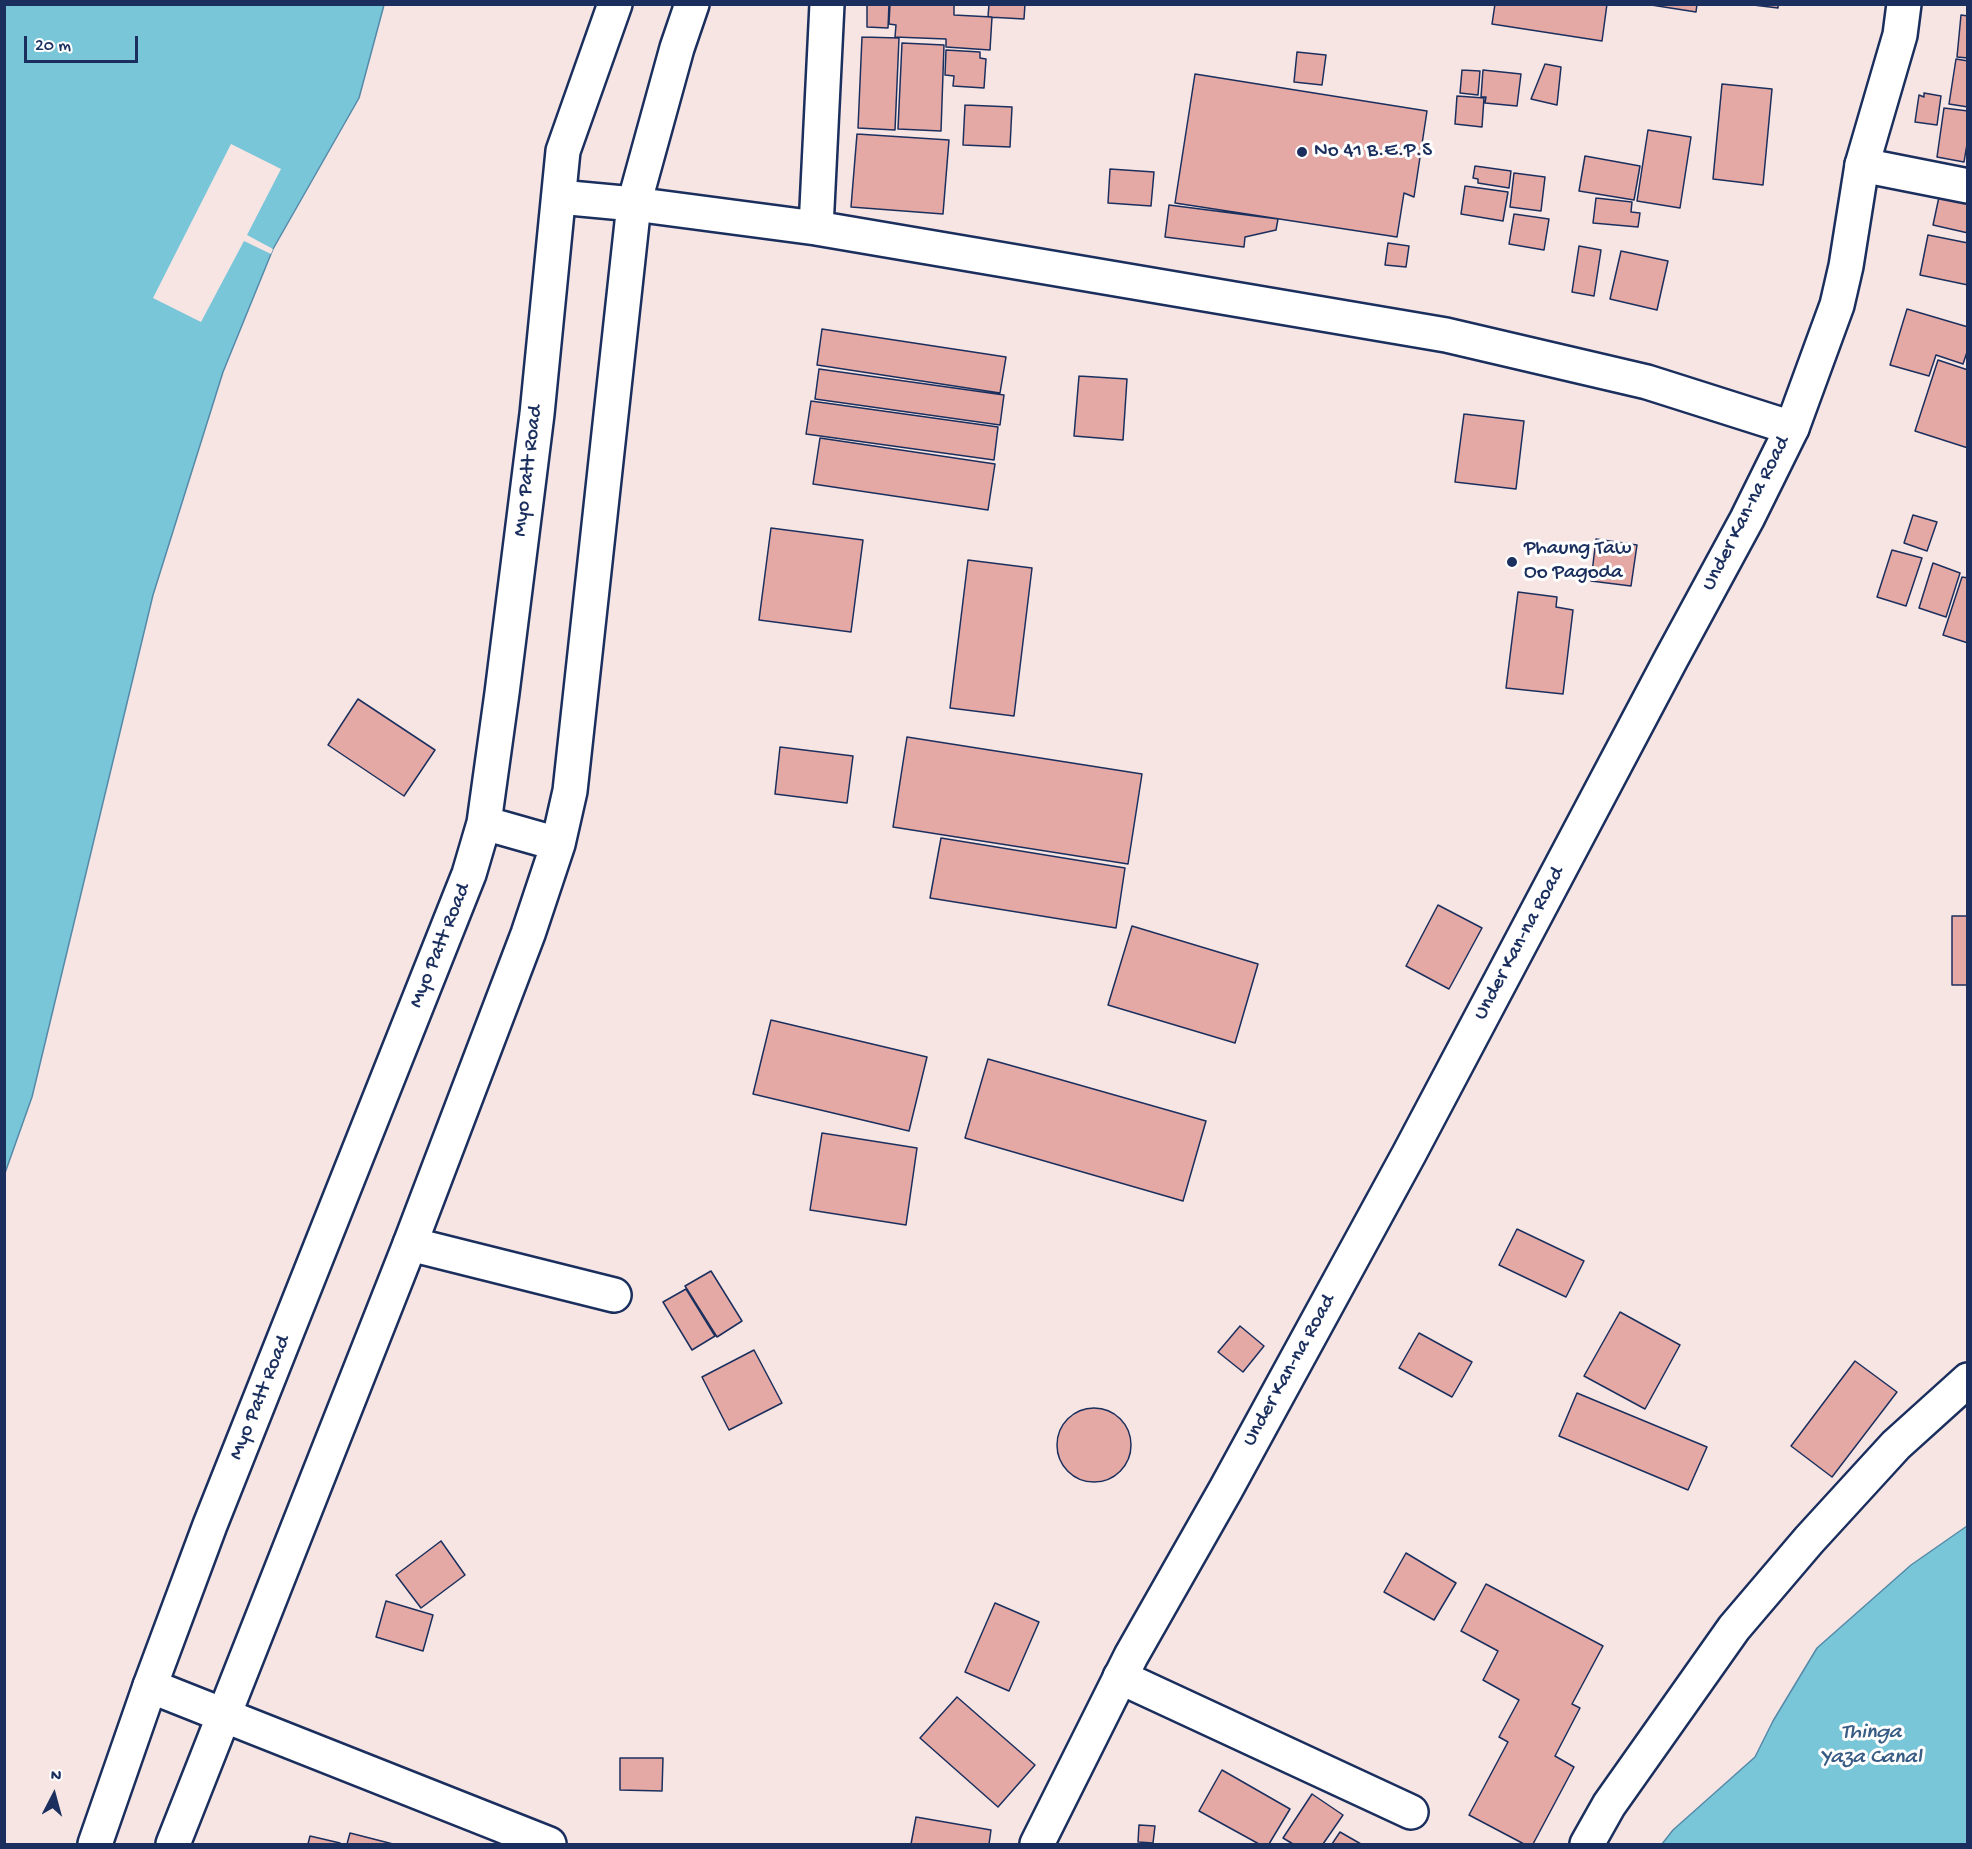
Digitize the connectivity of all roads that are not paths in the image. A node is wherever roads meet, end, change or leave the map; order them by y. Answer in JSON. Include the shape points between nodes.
{"nodes":[{"id":1,"x":615,"y":4,"type":"edge"},
{"id":2,"x":692,"y":4,"type":"edge"},
{"id":3,"x":827,"y":4,"type":"edge"},
{"id":4,"x":1904,"y":4,"type":"edge"},
{"id":5,"x":1862,"y":165,"type":"junction"},
{"id":6,"x":1968,"y":186,"type":"edge"},
{"id":7,"x":559,"y":197,"type":"junction"},
{"id":8,"x":634,"y":204,"type":"junction"},
{"id":9,"x":816,"y":228,"type":"junction"},
{"id":10,"x":1792,"y":428,"type":"junction"},
{"id":11,"x":484,"y":823,"type":"junction"},
{"id":12,"x":558,"y":844,"type":"junction"},
{"id":13,"x":410,"y":1244,"type":"junction"},
{"id":14,"x":614,"y":1295,"type":"dead end"},
{"id":15,"x":1968,"y":1380,"type":"edge"},
{"id":16,"x":1120,"y":1677,"type":"junction"},
{"id":17,"x":150,"y":1686,"type":"junction"},
{"id":18,"x":224,"y":1715,"type":"junction"},
{"id":19,"x":1411,"y":1812,"type":"dead end"},
{"id":20,"x":95,"y":1845,"type":"edge"},
{"id":21,"x":173,"y":1845,"type":"edge"},
{"id":22,"x":549,"y":1845,"type":"edge"},
{"id":23,"x":1037,"y":1845,"type":"edge"},
{"id":24,"x":1587,"y":1845,"type":"edge"}],
"edges":[{"from":1,"to":7,"type":"street","name":"Myo Patt Road","via":[[563,151]]},
{"from":2,"to":8,"type":"street"},
{"from":3,"to":9,"type":"street"},
{"from":4,"to":5,"type":"street","name":"Under Kan-na Road","via":[[1900,34]]},
{"from":5,"to":6,"type":"street"},
{"from":5,"to":10,"type":"street","name":"Under Kan-na Road","via":[[1837,305]]},
{"from":7,"to":8,"type":"street"},
{"from":7,"to":11,"type":"street","name":"Myo Patt Road","via":[[535,426]]},
{"from":8,"to":9,"type":"street"},
{"from":8,"to":12,"type":"street","via":[[570,791]]},
{"from":9,"to":10,"type":"street","via":[[1446,335],[1647,382]]},
{"from":10,"to":16,"type":"street","name":"Under Kan-na Road","via":[[1409,1154]]},
{"from":11,"to":12,"type":"street"},
{"from":11,"to":17,"type":"street","name":"Myo Patt Road","via":[[469,874],[214,1514]]},
{"from":12,"to":13,"type":"street","via":[[528,934]]},
{"from":13,"to":14,"type":"street"},
{"from":13,"to":18,"type":"street"},
{"from":15,"to":24,"type":"street","via":[[1896,1445],[1734,1628],[1609,1804]]},
{"from":16,"to":19,"type":"street"},
{"from":16,"to":23,"type":"street","name":"Under Kan-na Road"},
{"from":17,"to":18,"type":"street"},
{"from":17,"to":20,"type":"street","name":"Myo Patt Road"},
{"from":18,"to":21,"type":"street"},
{"from":18,"to":22,"type":"street"}]}
